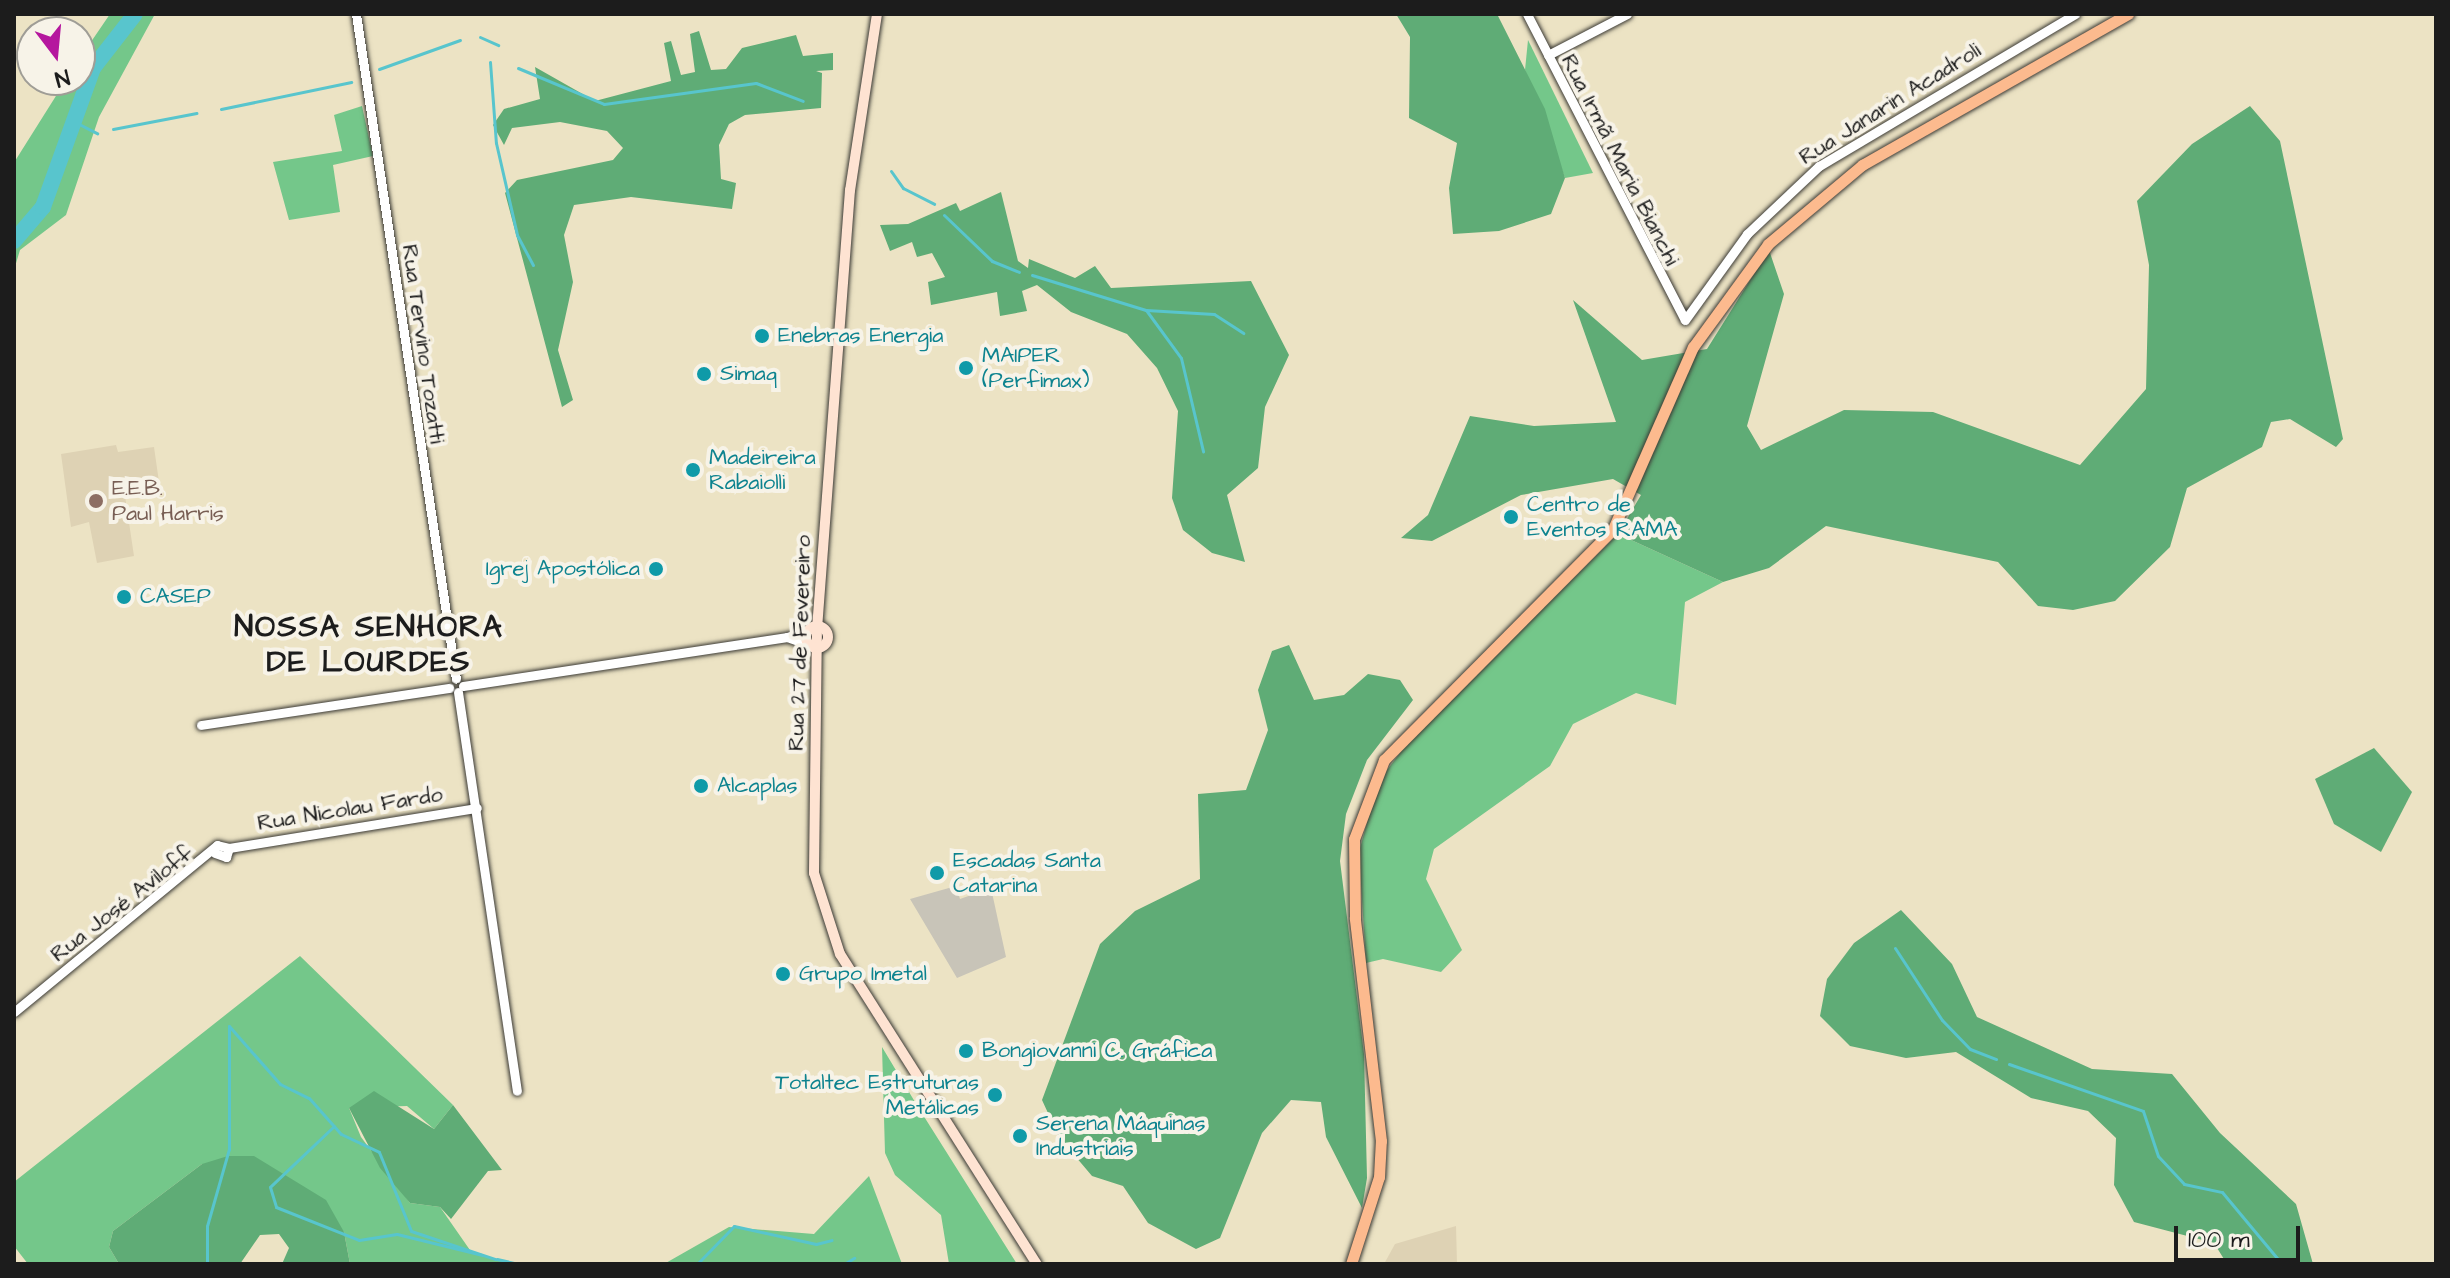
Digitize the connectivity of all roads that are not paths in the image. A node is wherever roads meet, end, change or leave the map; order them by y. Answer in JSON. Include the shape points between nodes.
{"nodes":[{"id":1,"x":356,"y":14,"type":"edge"},
{"id":2,"x":877,"y":14,"type":"edge"},
{"id":3,"x":1527,"y":14,"type":"edge"},
{"id":4,"x":1627,"y":14,"type":"edge"},
{"id":5,"x":2075,"y":14,"type":"edge"},
{"id":6,"x":2128,"y":14,"type":"edge"},
{"id":7,"x":1548,"y":55,"type":"junction"},
{"id":8,"x":1682,"y":320,"type":"joint"},
{"id":9,"x":812,"y":628,"type":"junction"},
{"id":10,"x":787,"y":637,"type":"junction"},
{"id":11,"x":813,"y":647,"type":"junction"},
{"id":12,"x":456,"y":686,"type":"junction"},
{"id":13,"x":201,"y":725,"type":"dead end"},
{"id":14,"x":477,"y":808,"type":"junction"},
{"id":15,"x":215,"y":853,"type":"joint"},
{"id":16,"x":14,"y":1012,"type":"edge"},
{"id":17,"x":517,"y":1091,"type":"dead end"},
{"id":18,"x":1037,"y":1264,"type":"edge"},
{"id":19,"x":1351,"y":1264,"type":"edge"}],
"edges":[{"from":1,"to":12,"type":"street","name":"Rua Tervino Tozatti"},
{"from":2,"to":9,"type":"main road","name":"Rua 27 de Fevereiro","via":[[850,190]]},
{"from":3,"to":7,"type":"street","name":"Rua Irmã Maria Bianchi"},
{"from":4,"to":7,"type":"street"},
{"from":5,"to":8,"type":"street","name":"Rua Janarin Acadroli","via":[[1819,166],[1747,234]]},
{"from":6,"to":19,"type":"main road","via":[[1862,165],[1789,223],[1693,347],[1613,529],[1384,760],[1354,839],[1355,918],[1381,1141],[1379,1177]]},
{"from":7,"to":8,"type":"street","name":"Rua Irmã Maria Bianchi"},
{"from":9,"to":10,"type":"street"},
{"from":9,"to":11,"type":"main road","name":"Rua 27 de Fevereiro"},
{"from":10,"to":11,"type":"street"},
{"from":10,"to":12,"type":"street"},
{"from":11,"to":18,"type":"main road","name":"Rua 27 de Fevereiro","via":[[812,854],[828,926]]},
{"from":12,"to":13,"type":"street"},
{"from":12,"to":14,"type":"street","name":"Rua Tervino Tozatti"},
{"from":14,"to":15,"type":"street","name":"Rua Nicolau Fardo","via":[[229,848],[226,857]]},
{"from":14,"to":17,"type":"street","name":"Rua Tervino Tozatti"},
{"from":15,"to":16,"type":"street","name":"Rua José Aviloff"}]}
